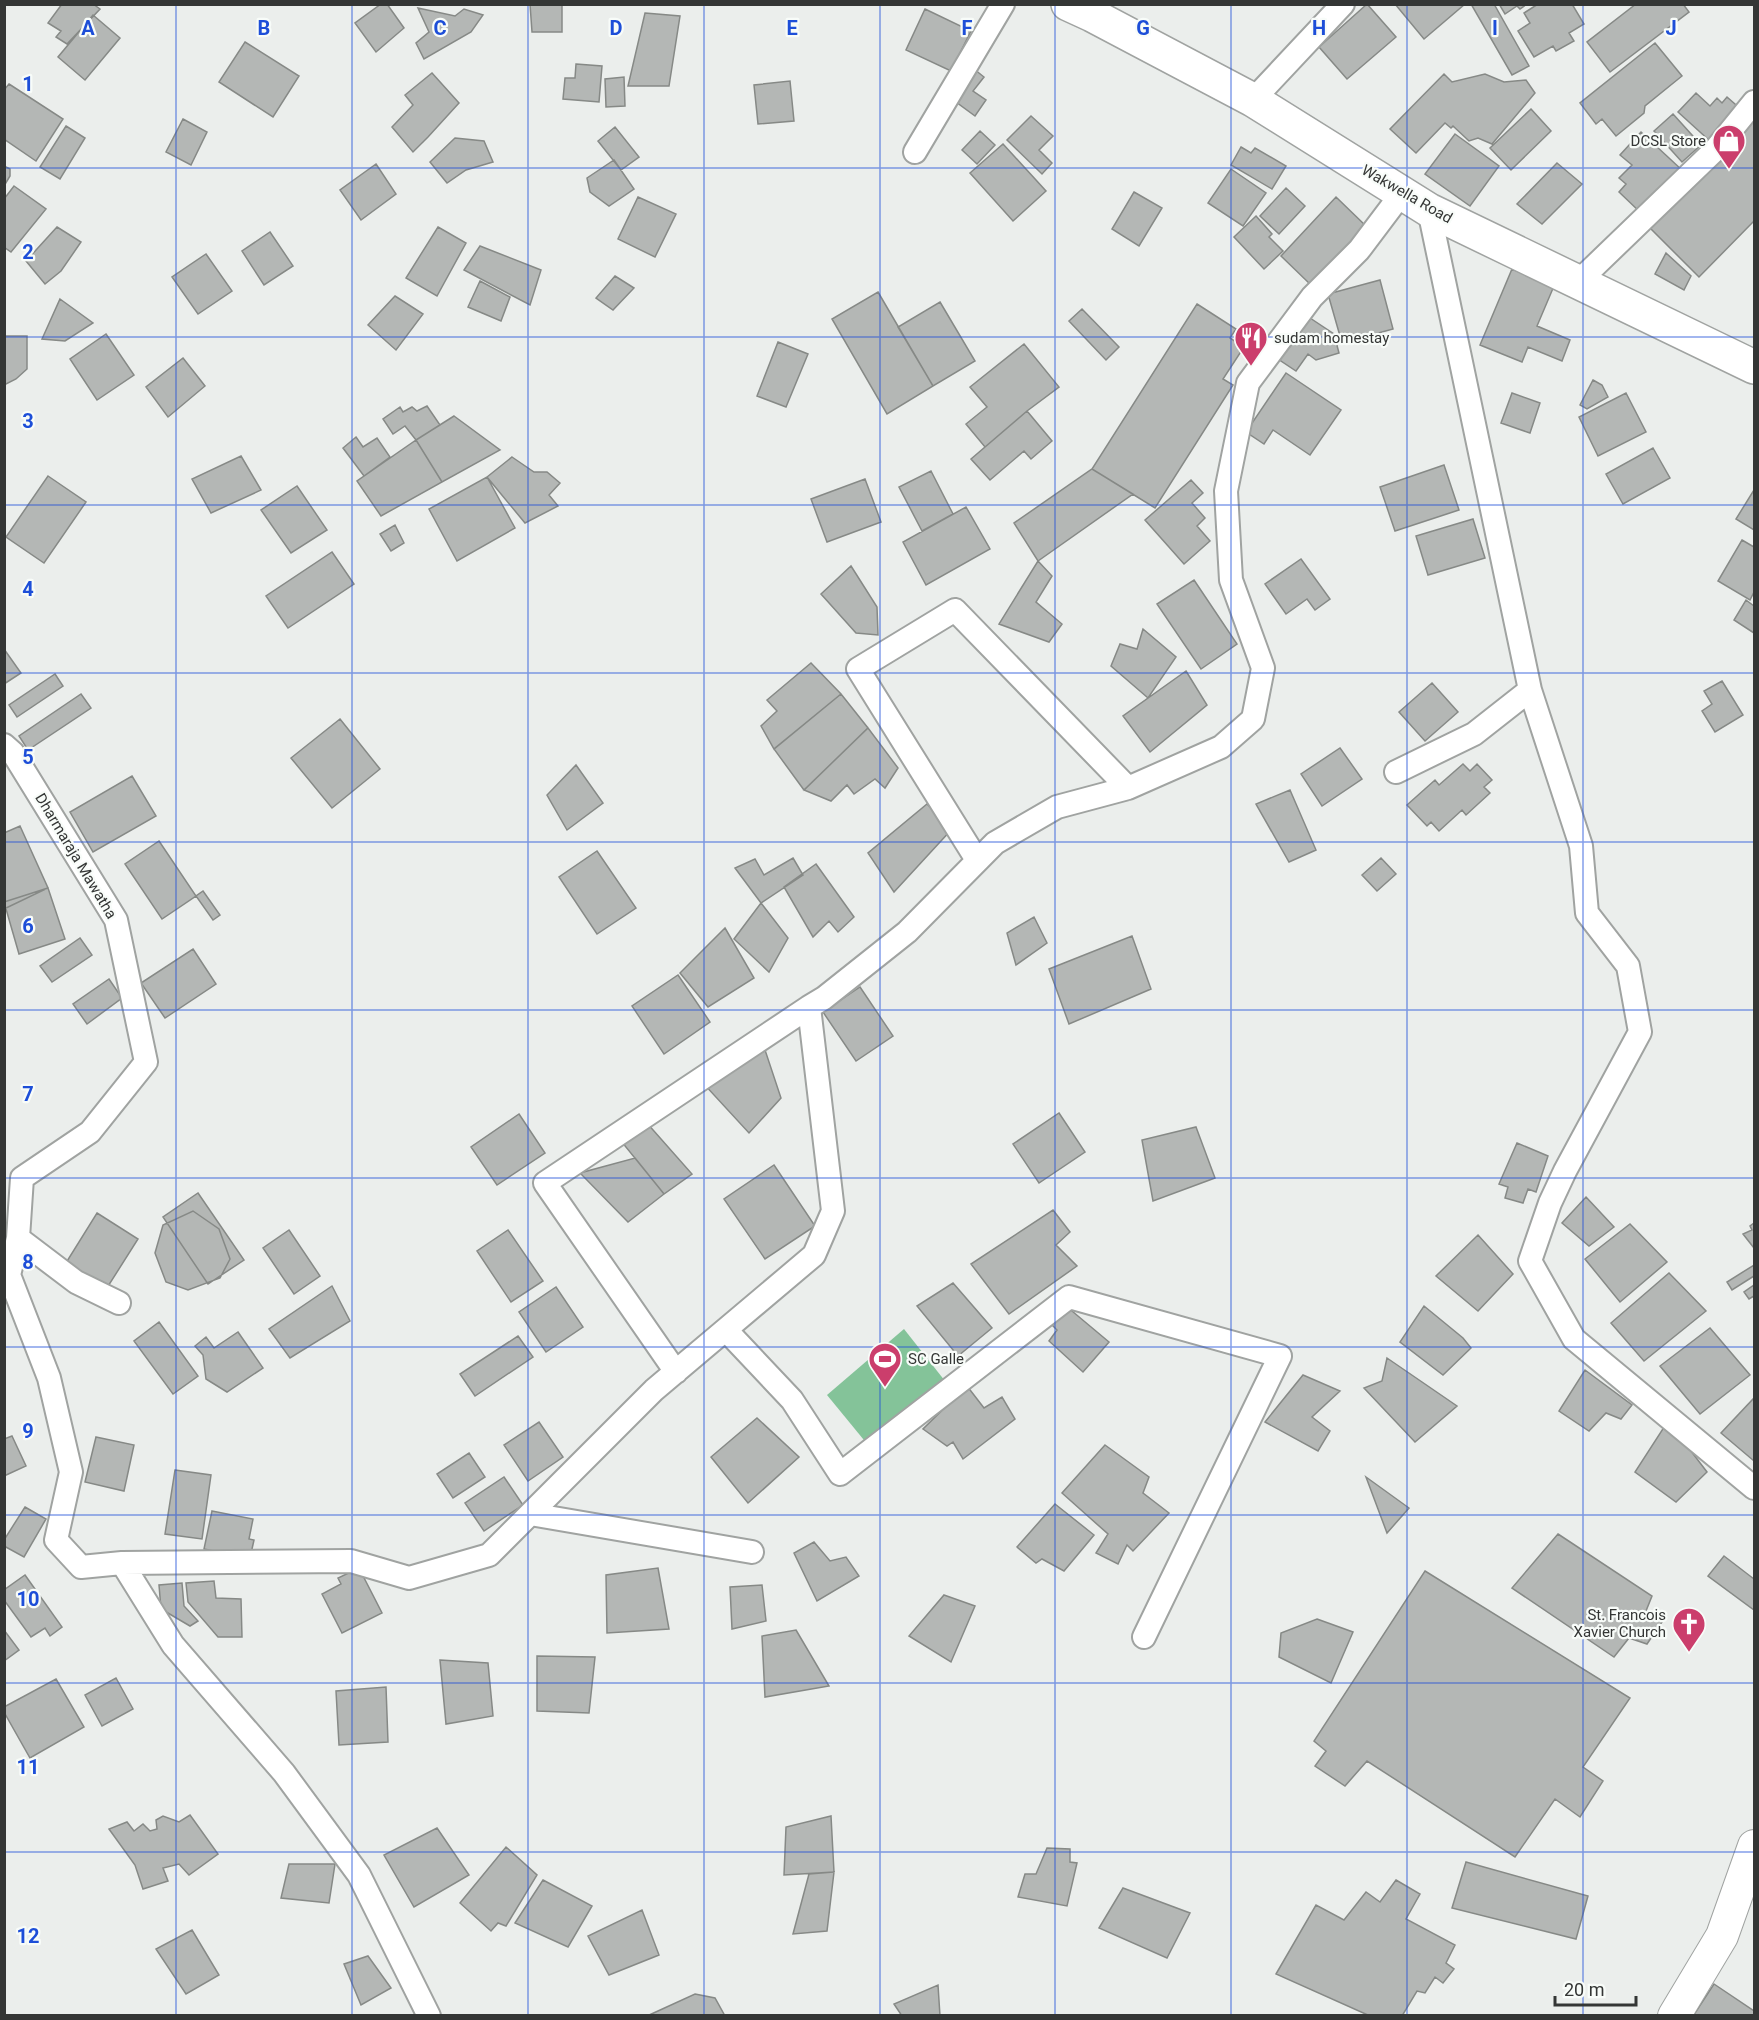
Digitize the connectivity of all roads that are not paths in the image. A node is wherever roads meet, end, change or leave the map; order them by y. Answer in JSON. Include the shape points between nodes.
{"nodes":[{"id":1,"x":1004,"y":4,"type":"edge"},
{"id":2,"x":1068,"y":4,"type":"edge"},
{"id":3,"x":1343,"y":4,"type":"edge"},
{"id":4,"x":1253,"y":100,"type":"junction"},
{"id":5,"x":1755,"y":102,"type":"edge"},
{"id":6,"x":915,"y":152,"type":"dead end"},
{"id":7,"x":1415,"y":202,"type":"junction"},
{"id":8,"x":1579,"y":281,"type":"junction"},
{"id":9,"x":1755,"y":367,"type":"edge"},
{"id":10,"x":1530,"y":690,"type":"junction"},
{"id":11,"x":4,"y":745,"type":"edge"},
{"id":12,"x":1396,"y":772,"type":"dead end"},
{"id":13,"x":1128,"y":788,"type":"junction"},
{"id":14,"x":977,"y":860,"type":"junction"},
{"id":15,"x":809,"y":1007,"type":"junction"},
{"id":16,"x":18,"y":1238,"type":"junction"},
{"id":17,"x":7,"y":1276,"type":"edge"},
{"id":18,"x":119,"y":1303,"type":"dead end"},
{"id":19,"x":726,"y":1330,"type":"junction"},
{"id":20,"x":675,"y":1372,"type":"junction"},
{"id":21,"x":1755,"y":1488,"type":"edge"},
{"id":22,"x":530,"y":1514,"type":"junction"},
{"id":23,"x":752,"y":1552,"type":"dead end"},
{"id":24,"x":122,"y":1563,"type":"junction"},
{"id":25,"x":1144,"y":1637,"type":"dead end"},
{"id":26,"x":1755,"y":1846,"type":"edge"},
{"id":27,"x":429,"y":2016,"type":"edge"},
{"id":28,"x":1674,"y":2016,"type":"edge"}],
"edges":[{"from":1,"to":6,"type":"street"},
{"from":2,"to":4,"type":"main road","name":"Wakwella Road"},
{"from":3,"to":4,"type":"street"},
{"from":4,"to":7,"type":"main road","name":"Wakwella Road"},
{"from":5,"to":8,"type":"street","via":[[1715,150]]},
{"from":7,"to":8,"type":"main road","name":"Wakwella Road"},
{"from":7,"to":10,"type":"street"},
{"from":7,"to":13,"type":"street","via":[[1312,297],[1248,383],[1226,491],[1231,580],[1263,668],[1254,719],[1221,747]]},
{"from":8,"to":9,"type":"main road","name":"Wakwella Road"},
{"from":10,"to":12,"type":"street","via":[[1474,734]]},
{"from":10,"to":21,"type":"street","via":[[1581,846],[1587,913],[1628,966],[1640,1032],[1565,1171],[1530,1261],[1574,1339]]},
{"from":11,"to":16,"type":"street","name":"Dharmaraja Mawatha","via":[[13,753],[116,920],[146,1062],[90,1132],[22,1178]]},
{"from":13,"to":14,"type":"street","via":[[1057,807],[995,843]]},
{"from":13,"to":14,"type":"street","via":[[955,610],[858,669]]},
{"from":14,"to":15,"type":"street","via":[[907,932]]},
{"from":15,"to":19,"type":"street","via":[[833,1211],[814,1255]]},
{"from":15,"to":20,"type":"street","via":[[546,1183]]},
{"from":16,"to":17,"type":"street","name":"Dharmaraja Mawatha"},
{"from":16,"to":18,"type":"street","via":[[76,1282]]},
{"from":17,"to":24,"type":"street","via":[[49,1378],[72,1472],[56,1540],[81,1567]]},
{"from":19,"to":20,"type":"street"},
{"from":19,"to":25,"type":"street","via":[[792,1400],[840,1474],[1069,1297],[1280,1356]]},
{"from":20,"to":22,"type":"street"},
{"from":22,"to":23,"type":"street"},
{"from":22,"to":24,"type":"street","via":[[489,1555],[410,1578],[351,1561]]},
{"from":24,"to":27,"type":"street","via":[[173,1645],[284,1773],[359,1875]]},
{"from":26,"to":28,"type":"main road","via":[[1722,1936]]}]}
